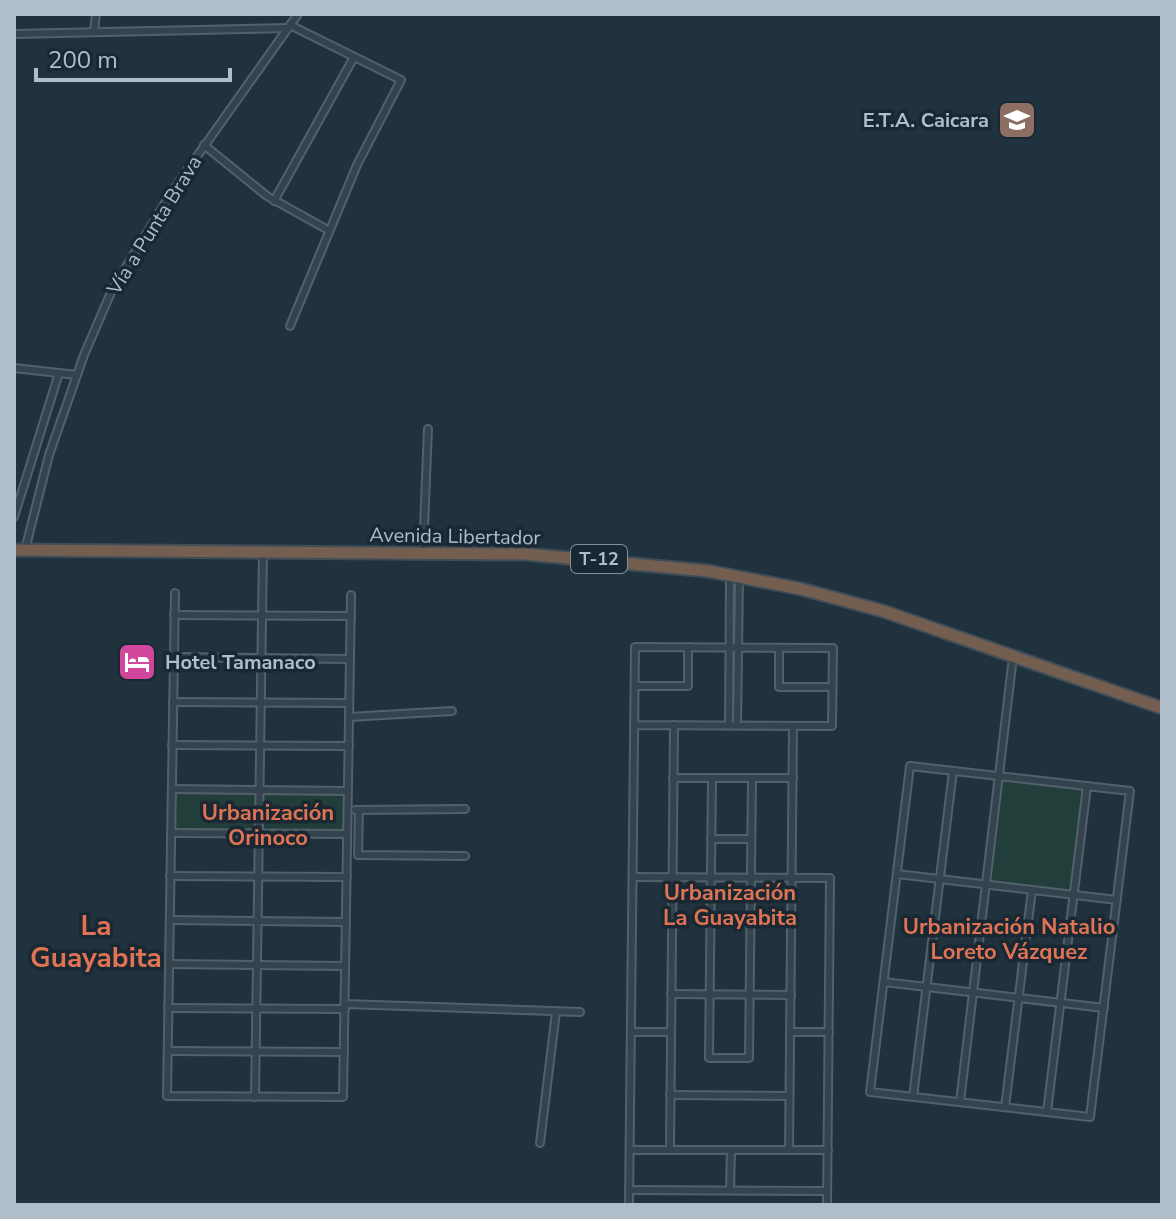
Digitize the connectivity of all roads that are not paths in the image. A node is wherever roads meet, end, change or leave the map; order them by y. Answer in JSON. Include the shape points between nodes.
{"nodes":[{"id":1,"x":96,"y":14,"type":"edge"},
{"id":2,"x":298,"y":14,"type":"edge"},
{"id":3,"x":289,"y":27,"type":"junction"},
{"id":4,"x":94,"y":32,"type":"junction"},
{"id":5,"x":14,"y":34,"type":"edge"},
{"id":6,"x":354,"y":57,"type":"junction"},
{"id":7,"x":204,"y":145,"type":"junction"},
{"id":8,"x":274,"y":201,"type":"junction"},
{"id":9,"x":328,"y":230,"type":"junction"},
{"id":10,"x":290,"y":326,"type":"dead end"},
{"id":11,"x":14,"y":368,"type":"edge"},
{"id":12,"x":59,"y":373,"type":"junction"},
{"id":13,"x":77,"y":375,"type":"junction"},
{"id":14,"x":428,"y":429,"type":"dead end"},
{"id":15,"x":14,"y":517,"type":"edge"},
{"id":16,"x":20,"y":550,"type":"edge"},
{"id":17,"x":263,"y":551,"type":"junction"},
{"id":18,"x":423,"y":552,"type":"junction"},
{"id":19,"x":734,"y":576,"type":"junction"},
{"id":20,"x":175,"y":593,"type":"dead end"},
{"id":21,"x":351,"y":595,"type":"dead end"},
{"id":22,"x":174,"y":615,"type":"junction"},
{"id":23,"x":262,"y":616,"type":"junction"},
{"id":24,"x":351,"y":616,"type":"junction"},
{"id":25,"x":688,"y":647,"type":"junction"},
{"id":26,"x":734,"y":647,"type":"junction"},
{"id":27,"x":779,"y":648,"type":"junction"},
{"id":28,"x":1014,"y":655,"type":"junction"},
{"id":29,"x":174,"y":657,"type":"junction"},
{"id":30,"x":262,"y":658,"type":"junction"},
{"id":31,"x":350,"y":659,"type":"junction"},
{"id":32,"x":635,"y":686,"type":"junction"},
{"id":33,"x":832,"y":687,"type":"junction"},
{"id":34,"x":173,"y":702,"type":"junction"},
{"id":35,"x":261,"y":702,"type":"junction"},
{"id":36,"x":349,"y":703,"type":"junction"},
{"id":37,"x":1162,"y":708,"type":"edge"},
{"id":38,"x":452,"y":711,"type":"dead end"},
{"id":39,"x":349,"y":717,"type":"junction"},
{"id":40,"x":634,"y":725,"type":"junction"},
{"id":41,"x":674,"y":725,"type":"junction"},
{"id":42,"x":733,"y":725,"type":"junction"},
{"id":43,"x":793,"y":726,"type":"junction"},
{"id":44,"x":172,"y":745,"type":"junction"},
{"id":45,"x":260,"y":745,"type":"junction"},
{"id":46,"x":349,"y":746,"type":"junction"},
{"id":47,"x":953,"y":771,"type":"junction"},
{"id":48,"x":1000,"y":776,"type":"junction"},
{"id":49,"x":673,"y":778,"type":"junction"},
{"id":50,"x":712,"y":778,"type":"junction"},
{"id":51,"x":752,"y":778,"type":"junction"},
{"id":52,"x":793,"y":778,"type":"junction"},
{"id":53,"x":1087,"y":786,"type":"junction"},
{"id":54,"x":172,"y":789,"type":"junction"},
{"id":55,"x":260,"y":790,"type":"junction"},
{"id":56,"x":348,"y":791,"type":"junction"},
{"id":57,"x":465,"y":809,"type":"dead end"},
{"id":58,"x":348,"y":810,"type":"junction"},
{"id":59,"x":359,"y":810,"type":"junction"},
{"id":60,"x":171,"y":833,"type":"junction"},
{"id":61,"x":259,"y":834,"type":"junction"},
{"id":62,"x":347,"y":834,"type":"junction"},
{"id":63,"x":711,"y":839,"type":"junction"},
{"id":64,"x":751,"y":839,"type":"junction"},
{"id":65,"x":465,"y":856,"type":"dead end"},
{"id":66,"x":897,"y":874,"type":"junction"},
{"id":67,"x":170,"y":876,"type":"junction"},
{"id":68,"x":258,"y":877,"type":"junction"},
{"id":69,"x":347,"y":877,"type":"junction"},
{"id":70,"x":633,"y":877,"type":"junction"},
{"id":71,"x":672,"y":878,"type":"junction"},
{"id":72,"x":711,"y":878,"type":"junction"},
{"id":73,"x":751,"y":878,"type":"junction"},
{"id":74,"x":792,"y":878,"type":"junction"},
{"id":75,"x":940,"y":879,"type":"junction"},
{"id":76,"x":986,"y":885,"type":"junction"},
{"id":77,"x":1032,"y":890,"type":"junction"},
{"id":78,"x":1074,"y":895,"type":"junction"},
{"id":79,"x":1117,"y":900,"type":"junction"},
{"id":80,"x":710,"y":918,"type":"junction"},
{"id":81,"x":751,"y":918,"type":"junction"},
{"id":82,"x":170,"y":920,"type":"junction"},
{"id":83,"x":258,"y":921,"type":"junction"},
{"id":84,"x":346,"y":922,"type":"junction"},
{"id":85,"x":169,"y":964,"type":"junction"},
{"id":86,"x":257,"y":965,"type":"junction"},
{"id":87,"x":345,"y":966,"type":"junction"},
{"id":88,"x":884,"y":982,"type":"junction"},
{"id":89,"x":927,"y":987,"type":"junction"},
{"id":90,"x":973,"y":993,"type":"junction"},
{"id":91,"x":671,"y":994,"type":"junction"},
{"id":92,"x":709,"y":995,"type":"junction"},
{"id":93,"x":750,"y":995,"type":"junction"},
{"id":94,"x":791,"y":995,"type":"junction"},
{"id":95,"x":1018,"y":998,"type":"junction"},
{"id":96,"x":1060,"y":1003,"type":"junction"},
{"id":97,"x":345,"y":1006,"type":"junction"},
{"id":98,"x":168,"y":1008,"type":"junction"},
{"id":99,"x":1104,"y":1008,"type":"junction"},
{"id":100,"x":257,"y":1009,"type":"junction"},
{"id":101,"x":556,"y":1012,"type":"junction"},
{"id":102,"x":580,"y":1012,"type":"dead end"},
{"id":103,"x":631,"y":1032,"type":"junction"},
{"id":104,"x":671,"y":1032,"type":"junction"},
{"id":105,"x":790,"y":1032,"type":"junction"},
{"id":106,"x":829,"y":1032,"type":"junction"},
{"id":107,"x":168,"y":1051,"type":"junction"},
{"id":108,"x":256,"y":1051,"type":"junction"},
{"id":109,"x":344,"y":1052,"type":"junction"},
{"id":110,"x":670,"y":1095,"type":"junction"},
{"id":111,"x":789,"y":1096,"type":"junction"},
{"id":112,"x":255,"y":1097,"type":"junction"},
{"id":113,"x":913,"y":1097,"type":"junction"},
{"id":114,"x":960,"y":1102,"type":"junction"},
{"id":115,"x":1005,"y":1107,"type":"junction"},
{"id":116,"x":1047,"y":1112,"type":"junction"},
{"id":117,"x":540,"y":1143,"type":"dead end"},
{"id":118,"x":630,"y":1150,"type":"junction"},
{"id":119,"x":670,"y":1150,"type":"junction"},
{"id":120,"x":731,"y":1150,"type":"junction"},
{"id":121,"x":789,"y":1150,"type":"junction"},
{"id":122,"x":828,"y":1150,"type":"junction"},
{"id":123,"x":629,"y":1190,"type":"junction"},
{"id":124,"x":730,"y":1190,"type":"junction"},
{"id":125,"x":827,"y":1191,"type":"junction"},
{"id":126,"x":629,"y":1205,"type":"edge"},
{"id":127,"x":827,"y":1205,"type":"edge"}],
"edges":[{"from":1,"to":4,"type":"street"},
{"from":2,"to":3,"type":"street","name":"Vía a Punta Brava"},
{"from":3,"to":4,"type":"street"},
{"from":3,"to":6,"type":"street"},
{"from":3,"to":7,"type":"street","name":"Vía a Punta Brava"},
{"from":4,"to":5,"type":"street"},
{"from":6,"to":8,"type":"street"},
{"from":6,"to":9,"type":"street","via":[[401,80]]},
{"from":7,"to":8,"type":"street"},
{"from":7,"to":13,"type":"street","name":"Vía a Punta Brava","via":[[133,252]]},
{"from":8,"to":9,"type":"street"},
{"from":9,"to":10,"type":"street"},
{"from":11,"to":12,"type":"street"},
{"from":12,"to":13,"type":"street"},
{"from":12,"to":15,"type":"street"},
{"from":13,"to":16,"type":"street","name":"Vía a Punta Brava"},
{"from":14,"to":18,"type":"street"},
{"from":16,"to":17,"type":"highway","name":"Avenida Libertador","number":"T-12"},
{"from":17,"to":18,"type":"highway","name":"Avenida Libertador","number":"T-12"},
{"from":17,"to":23,"type":"street"},
{"from":18,"to":19,"type":"highway","name":"Avenida Libertador","number":"T-12","via":[[537,554]]},
{"from":19,"to":26,"type":"street"},
{"from":19,"to":28,"type":"highway","name":"Avenida Libertador","number":"T-12","via":[[883,611]]},
{"from":20,"to":22,"type":"street"},
{"from":21,"to":24,"type":"street"},
{"from":22,"to":23,"type":"street"},
{"from":22,"to":29,"type":"street"},
{"from":23,"to":24,"type":"street"},
{"from":23,"to":30,"type":"street"},
{"from":24,"to":31,"type":"street"},
{"from":25,"to":26,"type":"street"},
{"from":25,"to":32,"type":"street","via":[[688,686]]},
{"from":25,"to":32,"type":"street","via":[[635,647]]},
{"from":26,"to":27,"type":"street"},
{"from":26,"to":42,"type":"street"},
{"from":27,"to":33,"type":"street","via":[[779,687]]},
{"from":27,"to":33,"type":"street","via":[[833,648]]},
{"from":28,"to":37,"type":"highway","name":"Avenida Libertador","number":"T-12"},
{"from":28,"to":48,"type":"street"},
{"from":29,"to":30,"type":"street"},
{"from":29,"to":34,"type":"street"},
{"from":30,"to":31,"type":"street"},
{"from":30,"to":35,"type":"street"},
{"from":31,"to":36,"type":"street"},
{"from":32,"to":40,"type":"street"},
{"from":33,"to":43,"type":"street","via":[[832,726]]},
{"from":34,"to":35,"type":"street"},
{"from":34,"to":44,"type":"street"},
{"from":35,"to":36,"type":"street"},
{"from":35,"to":45,"type":"street"},
{"from":36,"to":39,"type":"street"},
{"from":38,"to":39,"type":"street"},
{"from":39,"to":46,"type":"street"},
{"from":40,"to":41,"type":"street"},
{"from":40,"to":70,"type":"street"},
{"from":41,"to":42,"type":"street"},
{"from":41,"to":49,"type":"street"},
{"from":42,"to":43,"type":"street"},
{"from":43,"to":52,"type":"street"},
{"from":44,"to":45,"type":"street"},
{"from":44,"to":54,"type":"street"},
{"from":45,"to":46,"type":"street"},
{"from":45,"to":55,"type":"street"},
{"from":46,"to":56,"type":"street"},
{"from":47,"to":48,"type":"street"},
{"from":47,"to":66,"type":"street","via":[[910,766]]},
{"from":47,"to":75,"type":"street"},
{"from":48,"to":53,"type":"street"},
{"from":48,"to":76,"type":"street"},
{"from":49,"to":50,"type":"street"},
{"from":49,"to":71,"type":"street"},
{"from":50,"to":51,"type":"street"},
{"from":50,"to":63,"type":"street"},
{"from":51,"to":52,"type":"street"},
{"from":51,"to":64,"type":"street"},
{"from":52,"to":74,"type":"street"},
{"from":53,"to":78,"type":"street"},
{"from":53,"to":79,"type":"street","via":[[1130,791]]},
{"from":54,"to":55,"type":"street"},
{"from":54,"to":60,"type":"street"},
{"from":55,"to":56,"type":"street"},
{"from":55,"to":61,"type":"street"},
{"from":56,"to":58,"type":"street"},
{"from":57,"to":59,"type":"street"},
{"from":58,"to":59,"type":"street"},
{"from":58,"to":62,"type":"street"},
{"from":59,"to":65,"type":"street","via":[[358,855]]},
{"from":60,"to":61,"type":"street"},
{"from":60,"to":67,"type":"street"},
{"from":61,"to":62,"type":"street"},
{"from":61,"to":68,"type":"street"},
{"from":62,"to":69,"type":"street"},
{"from":63,"to":64,"type":"street"},
{"from":63,"to":72,"type":"street"},
{"from":64,"to":73,"type":"street"},
{"from":66,"to":75,"type":"street"},
{"from":66,"to":88,"type":"street"},
{"from":67,"to":68,"type":"street"},
{"from":67,"to":82,"type":"street"},
{"from":68,"to":69,"type":"street"},
{"from":68,"to":83,"type":"street"},
{"from":69,"to":84,"type":"street"},
{"from":70,"to":71,"type":"street"},
{"from":70,"to":103,"type":"street"},
{"from":71,"to":72,"type":"street"},
{"from":71,"to":91,"type":"street"},
{"from":72,"to":73,"type":"street"},
{"from":72,"to":80,"type":"street"},
{"from":73,"to":74,"type":"street"},
{"from":73,"to":81,"type":"street"},
{"from":74,"to":94,"type":"street"},
{"from":74,"to":106,"type":"street","via":[[830,878]]},
{"from":75,"to":76,"type":"street"},
{"from":75,"to":89,"type":"street"},
{"from":76,"to":77,"type":"street"},
{"from":76,"to":90,"type":"street"},
{"from":77,"to":78,"type":"street"},
{"from":77,"to":95,"type":"street"},
{"from":78,"to":79,"type":"street"},
{"from":78,"to":96,"type":"street"},
{"from":79,"to":99,"type":"street"},
{"from":80,"to":81,"type":"street"},
{"from":80,"to":92,"type":"street"},
{"from":81,"to":93,"type":"street"},
{"from":82,"to":83,"type":"street"},
{"from":82,"to":85,"type":"street"},
{"from":83,"to":84,"type":"street"},
{"from":83,"to":86,"type":"street"},
{"from":84,"to":87,"type":"street"},
{"from":85,"to":86,"type":"street"},
{"from":85,"to":98,"type":"street"},
{"from":86,"to":87,"type":"street"},
{"from":86,"to":100,"type":"street"},
{"from":87,"to":97,"type":"street"},
{"from":88,"to":89,"type":"street"},
{"from":88,"to":113,"type":"street","via":[[870,1092]]},
{"from":89,"to":90,"type":"street"},
{"from":89,"to":113,"type":"street"},
{"from":90,"to":95,"type":"street"},
{"from":90,"to":114,"type":"street"},
{"from":91,"to":92,"type":"street"},
{"from":91,"to":104,"type":"street"},
{"from":92,"to":93,"type":"street"},
{"from":92,"to":93,"type":"street","via":[[709,1058],[749,1058]]},
{"from":93,"to":94,"type":"street"},
{"from":94,"to":105,"type":"street"},
{"from":95,"to":96,"type":"street"},
{"from":95,"to":115,"type":"street"},
{"from":96,"to":99,"type":"street"},
{"from":96,"to":116,"type":"street"},
{"from":97,"to":100,"type":"street"},
{"from":97,"to":101,"type":"street"},
{"from":97,"to":109,"type":"street"},
{"from":98,"to":100,"type":"street"},
{"from":98,"to":107,"type":"street"},
{"from":99,"to":116,"type":"street","via":[[1090,1117]]},
{"from":100,"to":108,"type":"street"},
{"from":101,"to":102,"type":"street"},
{"from":101,"to":117,"type":"street"},
{"from":103,"to":104,"type":"street"},
{"from":103,"to":118,"type":"street"},
{"from":104,"to":110,"type":"street"},
{"from":105,"to":106,"type":"street"},
{"from":105,"to":111,"type":"street"},
{"from":106,"to":122,"type":"street"},
{"from":107,"to":108,"type":"street"},
{"from":107,"to":112,"type":"street","via":[[167,1096]]},
{"from":108,"to":109,"type":"street"},
{"from":108,"to":112,"type":"street"},
{"from":109,"to":112,"type":"street","via":[[343,1097]]},
{"from":110,"to":111,"type":"street"},
{"from":110,"to":119,"type":"street"},
{"from":111,"to":121,"type":"street"},
{"from":113,"to":114,"type":"street"},
{"from":114,"to":115,"type":"street"},
{"from":115,"to":116,"type":"street"},
{"from":118,"to":119,"type":"street"},
{"from":118,"to":123,"type":"street"},
{"from":119,"to":120,"type":"street"},
{"from":120,"to":121,"type":"street"},
{"from":120,"to":124,"type":"street"},
{"from":121,"to":122,"type":"street"},
{"from":122,"to":125,"type":"street"},
{"from":123,"to":124,"type":"street"},
{"from":123,"to":126,"type":"street"},
{"from":124,"to":125,"type":"street"},
{"from":125,"to":127,"type":"street"}]}
